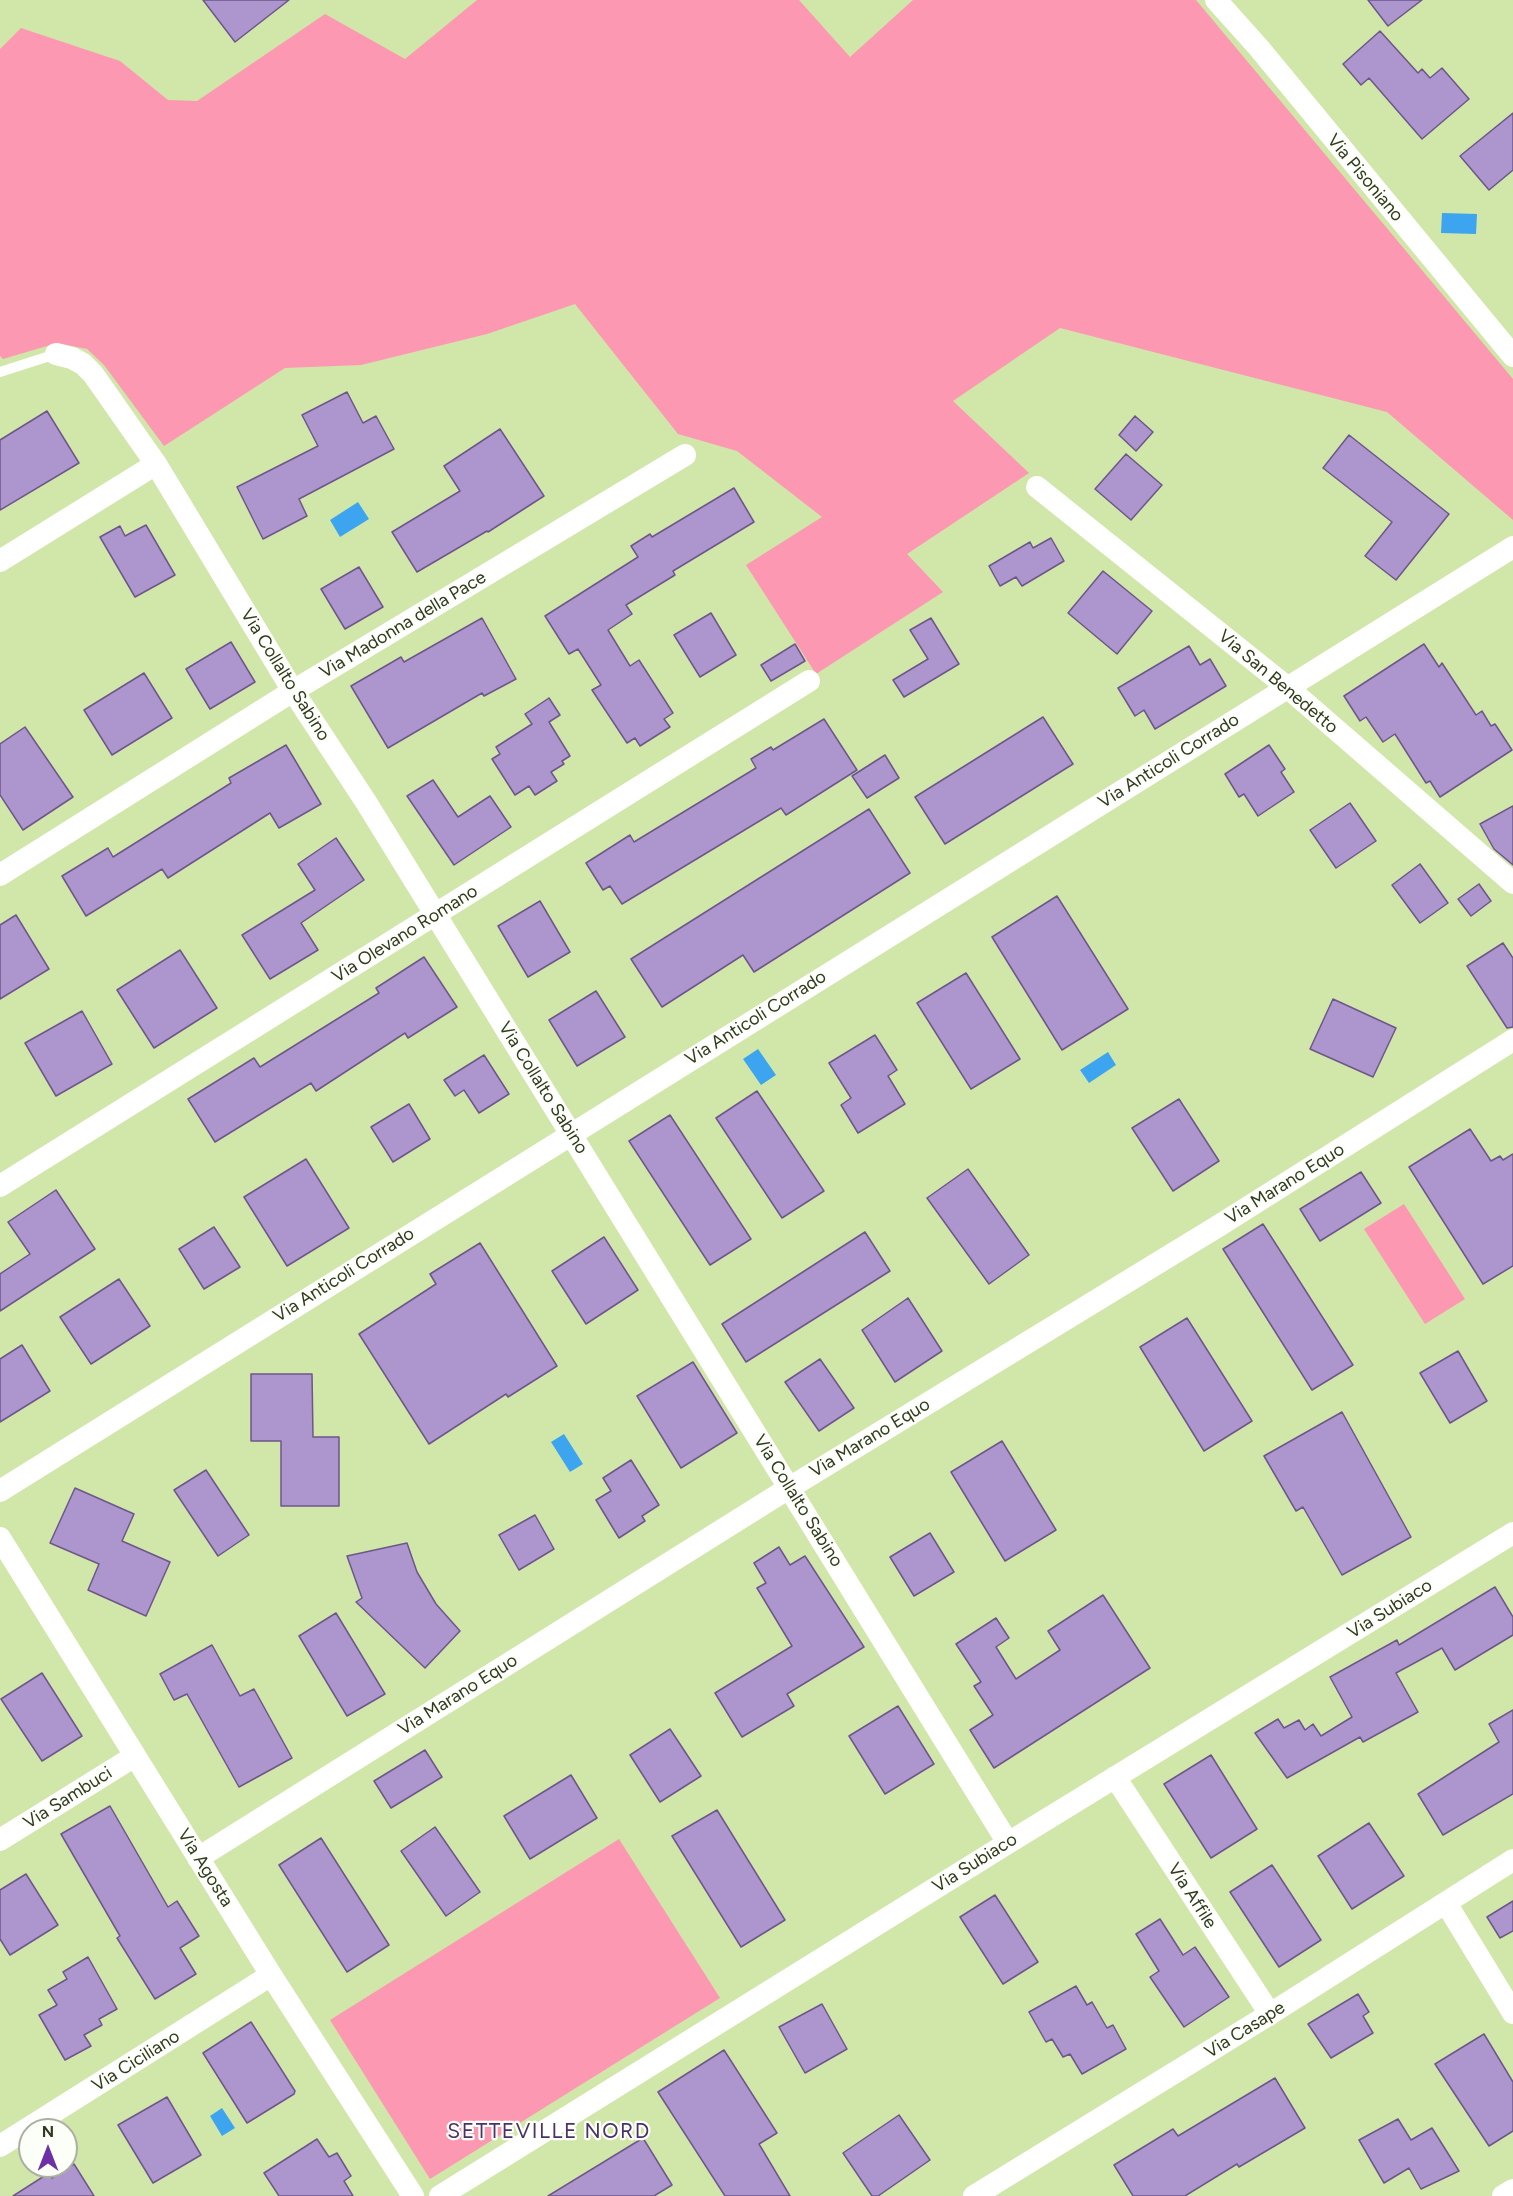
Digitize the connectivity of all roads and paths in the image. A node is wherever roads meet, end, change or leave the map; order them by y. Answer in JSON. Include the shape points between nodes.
{"nodes":[{"id":1,"x":1216,"y":0,"type":"edge"},
{"id":2,"x":56,"y":354,"type":"joint"},
{"id":3,"x":1513,"y":356,"type":"edge"},
{"id":4,"x":0,"y":372,"type":"edge"},
{"id":5,"x":686,"y":455,"type":"dead end"},
{"id":6,"x":156,"y":464,"type":"junction"},
{"id":7,"x":1036,"y":487,"type":"dead end"},
{"id":8,"x":1513,"y":547,"type":"edge"},
{"id":9,"x":0,"y":561,"type":"edge"},
{"id":10,"x":809,"y":681,"type":"dead end"},
{"id":11,"x":1287,"y":687,"type":"junction"},
{"id":12,"x":293,"y":691,"type":"junction"},
{"id":13,"x":0,"y":875,"type":"edge"},
{"id":14,"x":1513,"y":883,"type":"edge"},
{"id":15,"x":436,"y":915,"type":"junction"},
{"id":16,"x":1513,"y":1040,"type":"edge"},
{"id":17,"x":571,"y":1133,"type":"junction"},
{"id":18,"x":0,"y":1186,"type":"edge"},
{"id":19,"x":789,"y":1488,"type":"junction"},
{"id":20,"x":0,"y":1491,"type":"edge"},
{"id":21,"x":1513,"y":1533,"type":"edge"},
{"id":22,"x":0,"y":1539,"type":"edge"},
{"id":23,"x":135,"y":1756,"type":"junction"},
{"id":24,"x":1115,"y":1777,"type":"junction"},
{"id":25,"x":0,"y":1840,"type":"edge"},
{"id":26,"x":1008,"y":1843,"type":"junction"},
{"id":27,"x":198,"y":1858,"type":"junction"},
{"id":28,"x":1513,"y":1860,"type":"edge"},
{"id":29,"x":1446,"y":1903,"type":"junction"},
{"id":30,"x":271,"y":1975,"type":"junction"},
{"id":31,"x":1513,"y":2013,"type":"edge"},
{"id":32,"x":1270,"y":2014,"type":"junction"},
{"id":33,"x":0,"y":2146,"type":"edge"},
{"id":34,"x":1513,"y":2190,"type":"edge"},
{"id":35,"x":413,"y":2196,"type":"edge"},
{"id":36,"x":440,"y":2196,"type":"edge"},
{"id":37,"x":974,"y":2196,"type":"edge"},
{"id":38,"x":1503,"y":2196,"type":"edge"}],
"edges":[{"from":1,"to":3,"type":"street","name":"Via Pisoniano"},
{"from":2,"to":4,"type":"lane"},
{"from":2,"to":6,"type":"street","name":"Via Collalto Sabino","via":[[72,358],[93,374]]},
{"from":5,"to":12,"type":"street","name":"Via Madonna della Pace"},
{"from":6,"to":9,"type":"street"},
{"from":6,"to":12,"type":"street","name":"Via Collalto Sabino"},
{"from":7,"to":11,"type":"street","name":"Via San Benedetto"},
{"from":8,"to":11,"type":"street","name":"Via Anticoli Corrado"},
{"from":10,"to":15,"type":"street","name":"Via Olevano Romano"},
{"from":11,"to":14,"type":"street","name":"Via San Benedetto"},
{"from":11,"to":17,"type":"street","name":"Via Anticoli Corrado"},
{"from":12,"to":13,"type":"street","name":"Via Madonna della Pace"},
{"from":12,"to":15,"type":"street","name":"Via Collalto Sabino"},
{"from":15,"to":17,"type":"street","name":"Via Collalto Sabino"},
{"from":15,"to":18,"type":"street","name":"Via Olevano Romano"},
{"from":16,"to":19,"type":"street","name":"Via Marano Equo","via":[[1220,1225]]},
{"from":17,"to":19,"type":"street","name":"Via Collalto Sabino"},
{"from":17,"to":20,"type":"street","name":"Via Anticoli Corrado"},
{"from":19,"to":26,"type":"street","name":"Via Collalto Sabino"},
{"from":19,"to":27,"type":"street","name":"Via Marano Equo"},
{"from":21,"to":24,"type":"street","name":"Via Subiaco"},
{"from":22,"to":23,"type":"street","name":"Via Agosta"},
{"from":23,"to":25,"type":"street","name":"Via Sambuci"},
{"from":23,"to":27,"type":"street","name":"Via Agosta"},
{"from":24,"to":26,"type":"street","name":"Via Subiaco"},
{"from":24,"to":32,"type":"street","name":"Via Affile"},
{"from":26,"to":36,"type":"street","name":"Via Subiaco"},
{"from":27,"to":30,"type":"street","name":"Via Agosta"},
{"from":28,"to":29,"type":"street","name":"Via Casape"},
{"from":29,"to":31,"type":"street"},
{"from":29,"to":32,"type":"street","name":"Via Casape"},
{"from":30,"to":33,"type":"street","name":"Via Ciciliano"},
{"from":30,"to":35,"type":"street","name":"Via Agosta"},
{"from":32,"to":37,"type":"street","name":"Via Casape"},
{"from":34,"to":38,"type":"street"}]}
